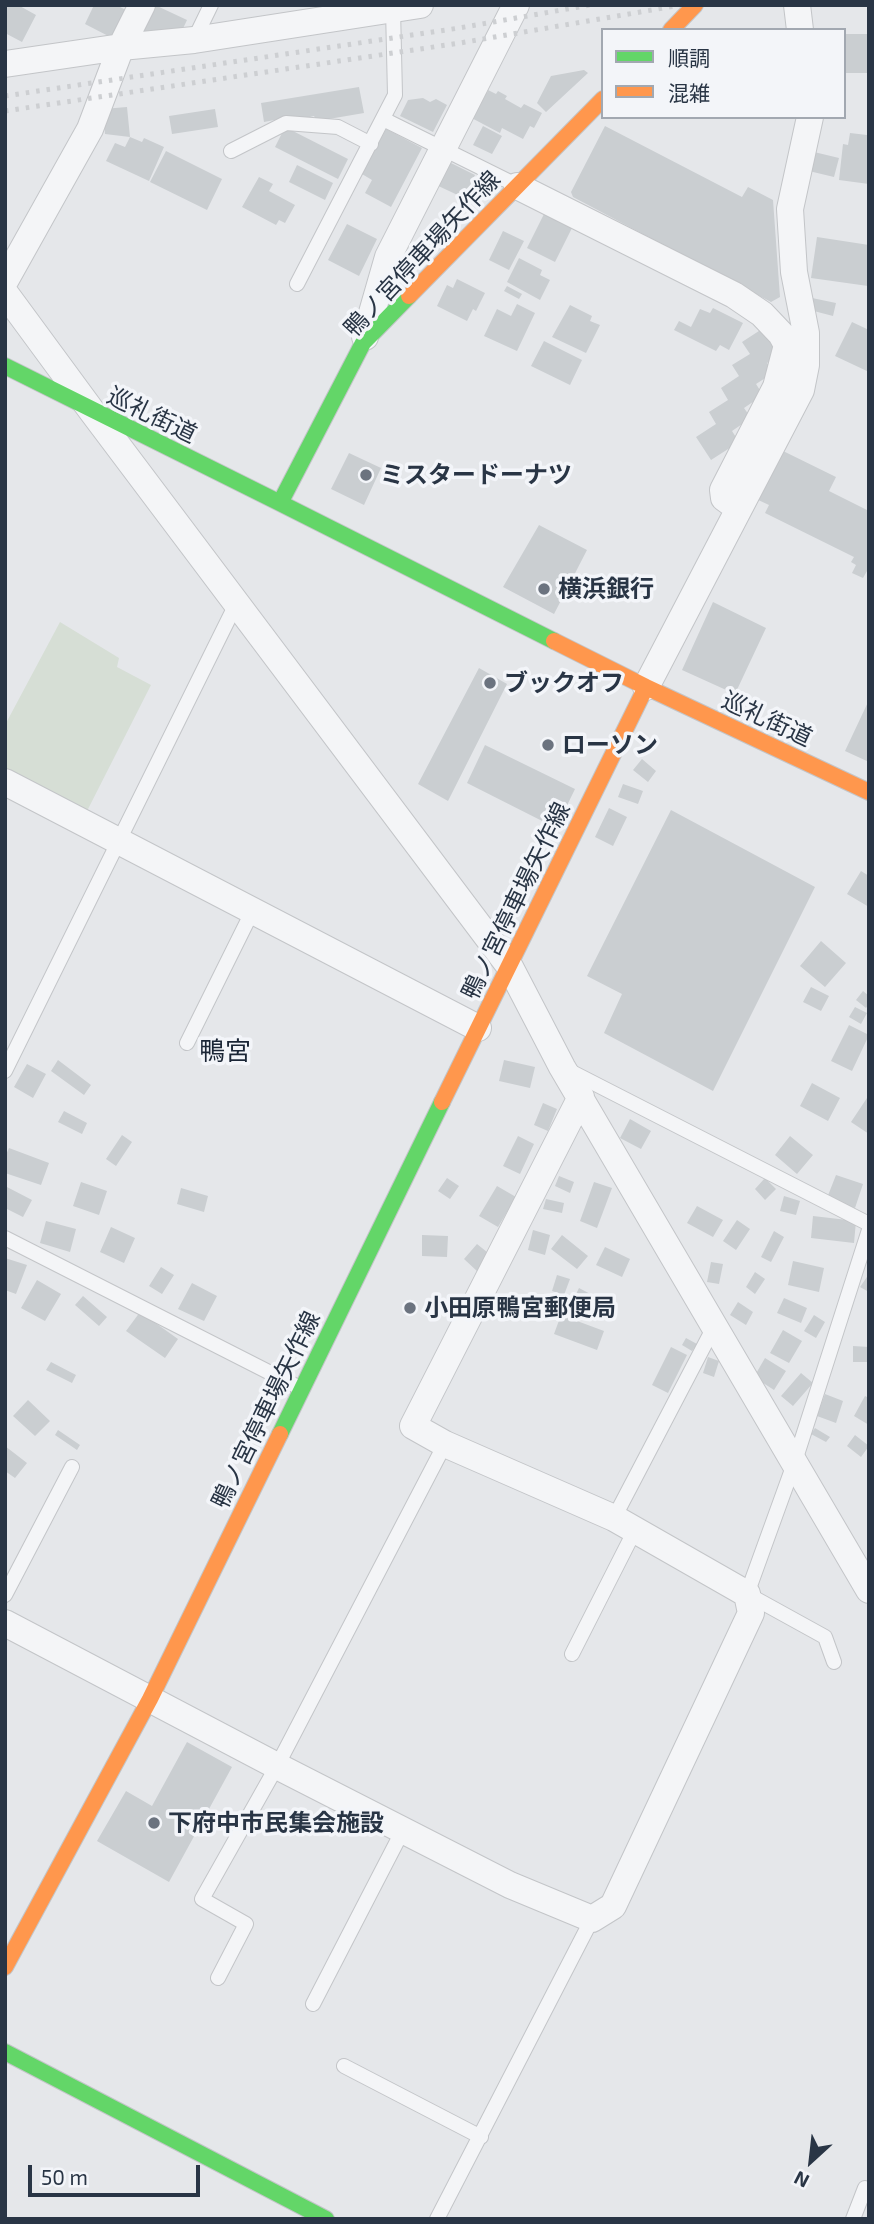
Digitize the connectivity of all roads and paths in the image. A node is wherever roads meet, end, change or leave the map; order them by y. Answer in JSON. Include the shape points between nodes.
{"nodes":[{"id":1,"x":142,"y":5,"type":"edge"},
{"id":2,"x":211,"y":5,"type":"edge"},
{"id":3,"x":516,"y":5,"type":"edge"},
{"id":4,"x":695,"y":5,"type":"edge"},
{"id":5,"x":797,"y":5,"type":"edge"},
{"id":6,"x":404,"y":7,"type":"edge"},
{"id":7,"x":342,"y":11,"type":"edge"},
{"id":8,"x":673,"y":28,"type":"edge"},
{"id":9,"x":800,"y":28,"type":"edge"},
{"id":10,"x":194,"y":40,"type":"junction"},
{"id":11,"x":121,"y":47,"type":"junction"},
{"id":12,"x":5,"y":64,"type":"edge"},
{"id":13,"x":601,"y":101,"type":"edge"},
{"id":14,"x":383,"y":118,"type":"junction"},
{"id":15,"x":810,"y":119,"type":"edge"},
{"id":16,"x":371,"y":144,"type":"junction"},
{"id":17,"x":444,"y":148,"type":"junction"},
{"id":18,"x":231,"y":151,"type":"dead end"},
{"id":19,"x":517,"y":186,"type":"junction"},
{"id":20,"x":5,"y":281,"type":"edge"},
{"id":21,"x":297,"y":284,"type":"dead end"},
{"id":22,"x":5,"y":293,"type":"edge"},
{"id":23,"x":363,"y":342,"type":"junction"},
{"id":24,"x":5,"y":366,"type":"edge"},
{"id":25,"x":91,"y":410,"type":"junction"},
{"id":26,"x":280,"y":503,"type":"junction"},
{"id":27,"x":739,"y":509,"type":"junction"},
{"id":28,"x":236,"y":604,"type":"junction"},
{"id":29,"x":646,"y":687,"type":"junction"},
{"id":30,"x":5,"y":782,"type":"edge"},
{"id":31,"x":869,"y":792,"type":"edge"},
{"id":32,"x":120,"y":841,"type":"junction"},
{"id":33,"x":253,"y":911,"type":"junction"},
{"id":34,"x":510,"y":967,"type":"junction"},
{"id":35,"x":478,"y":1028,"type":"junction"},
{"id":36,"x":187,"y":1044,"type":"dead end"},
{"id":37,"x":562,"y":1067,"type":"junction"},
{"id":38,"x":5,"y":1071,"type":"edge"},
{"id":39,"x":581,"y":1097,"type":"junction"},
{"id":40,"x":869,"y":1224,"type":"edge"},
{"id":41,"x":869,"y":1230,"type":"edge"},
{"id":42,"x":5,"y":1238,"type":"edge"},
{"id":43,"x":715,"y":1325,"type":"junction"},
{"id":44,"x":302,"y":1389,"type":"junction"},
{"id":45,"x":445,"y":1444,"type":"junction"},
{"id":46,"x":794,"y":1464,"type":"junction"},
{"id":47,"x":72,"y":1466,"type":"dead end"},
{"id":48,"x":625,"y":1524,"type":"junction"},
{"id":49,"x":869,"y":1590,"type":"edge"},
{"id":50,"x":747,"y":1594,"type":"junction"},
{"id":51,"x":5,"y":1595,"type":"edge"},
{"id":52,"x":5,"y":1623,"type":"edge"},
{"id":53,"x":572,"y":1654,"type":"dead end"},
{"id":54,"x":834,"y":1662,"type":"dead end"},
{"id":55,"x":150,"y":1699,"type":"junction"},
{"id":56,"x":276,"y":1766,"type":"junction"},
{"id":57,"x":403,"y":1830,"type":"junction"},
{"id":58,"x":592,"y":1919,"type":"junction"},
{"id":59,"x":5,"y":1967,"type":"edge"},
{"id":60,"x":218,"y":1978,"type":"dead end"},
{"id":61,"x":313,"y":2004,"type":"dead end"},
{"id":62,"x":5,"y":2052,"type":"edge"},
{"id":63,"x":344,"y":2066,"type":"dead end"},
{"id":64,"x":481,"y":2137,"type":"junction"},
{"id":65,"x":865,"y":2188,"type":"dead end"},
{"id":66,"x":326,"y":2219,"type":"edge"},
{"id":67,"x":437,"y":2219,"type":"edge"},
{"id":68,"x":853,"y":2219,"type":"edge"}],
"edges":[{"from":1,"to":11,"type":"street"},
{"from":2,"to":10,"type":"lane"},
{"from":3,"to":17,"type":"street"},
{"from":4,"to":8,"type":"main road"},
{"from":5,"to":9,"type":"street"},
{"from":6,"to":7,"type":"street"},
{"from":6,"to":14,"type":"lane","via":[[395,95]]},
{"from":7,"to":10,"type":"street"},
{"from":10,"to":11,"type":"street"},
{"from":11,"to":12,"type":"street"},
{"from":11,"to":20,"type":"street","via":[[90,129]]},
{"from":13,"to":19,"type":"main road","name":"鴨ノ宮停車場矢作線"},
{"from":14,"to":16,"type":"lane"},
{"from":14,"to":17,"type":"lane"},
{"from":15,"to":27,"type":"street","via":[[790,209],[806,365],[790,414]]},
{"from":16,"to":18,"type":"lane","via":[[338,127],[286,123]]},
{"from":16,"to":21,"type":"lane"},
{"from":17,"to":19,"type":"lane"},
{"from":17,"to":23,"type":"street","via":[[388,257]]},
{"from":19,"to":23,"type":"main road","name":"鴨ノ宮停車場矢作線"},
{"from":19,"to":27,"type":"street","via":[[734,295],[781,334],[787,345],[776,387],[723,490],[724,498]]},
{"from":22,"to":25,"type":"street"},
{"from":23,"to":26,"type":"main road","name":"鴨ノ宮停車場矢作線"},
{"from":24,"to":25,"type":"main road","name":"巡礼街道"},
{"from":25,"to":26,"type":"main road","name":"巡礼街道"},
{"from":25,"to":28,"type":"street"},
{"from":26,"to":29,"type":"main road"},
{"from":27,"to":29,"type":"street"},
{"from":28,"to":32,"type":"lane"},
{"from":28,"to":34,"type":"street"},
{"from":29,"to":31,"type":"main road","name":"巡礼街道"},
{"from":29,"to":34,"type":"main road","name":"鴨ノ宮停車場矢作線"},
{"from":30,"to":32,"type":"street"},
{"from":32,"to":33,"type":"street"},
{"from":32,"to":38,"type":"lane"},
{"from":33,"to":35,"type":"street"},
{"from":33,"to":36,"type":"lane"},
{"from":34,"to":35,"type":"main road","name":"鴨ノ宮停車場矢作線"},
{"from":34,"to":37,"type":"street"},
{"from":35,"to":44,"type":"main road","name":"鴨ノ宮停車場矢作線"},
{"from":37,"to":39,"type":"street"},
{"from":37,"to":40,"type":"lane"},
{"from":39,"to":43,"type":"street"},
{"from":39,"to":45,"type":"street","via":[[413,1426]]},
{"from":41,"to":46,"type":"lane"},
{"from":42,"to":44,"type":"lane"},
{"from":43,"to":46,"type":"street"},
{"from":43,"to":48,"type":"lane"},
{"from":44,"to":55,"type":"main road","name":"鴨ノ宮停車場矢作線"},
{"from":45,"to":48,"type":"street"},
{"from":45,"to":56,"type":"lane"},
{"from":46,"to":49,"type":"street"},
{"from":46,"to":50,"type":"lane"},
{"from":47,"to":51,"type":"lane"},
{"from":48,"to":50,"type":"street"},
{"from":48,"to":53,"type":"lane"},
{"from":50,"to":54,"type":"lane","via":[[825,1637]]},
{"from":50,"to":58,"type":"street","via":[[751,1613],[613,1906]]},
{"from":52,"to":55,"type":"street"},
{"from":55,"to":56,"type":"street"},
{"from":55,"to":59,"type":"main road","name":"鴨ノ宮停車場矢作線"},
{"from":56,"to":57,"type":"street"},
{"from":56,"to":60,"type":"lane","via":[[202,1899],[246,1924]]},
{"from":57,"to":58,"type":"street","via":[[510,1885]]},
{"from":57,"to":61,"type":"lane"},
{"from":58,"to":64,"type":"lane"},
{"from":62,"to":66,"type":"main road"},
{"from":63,"to":64,"type":"lane"},
{"from":64,"to":67,"type":"lane"},
{"from":65,"to":68,"type":"lane"}]}
